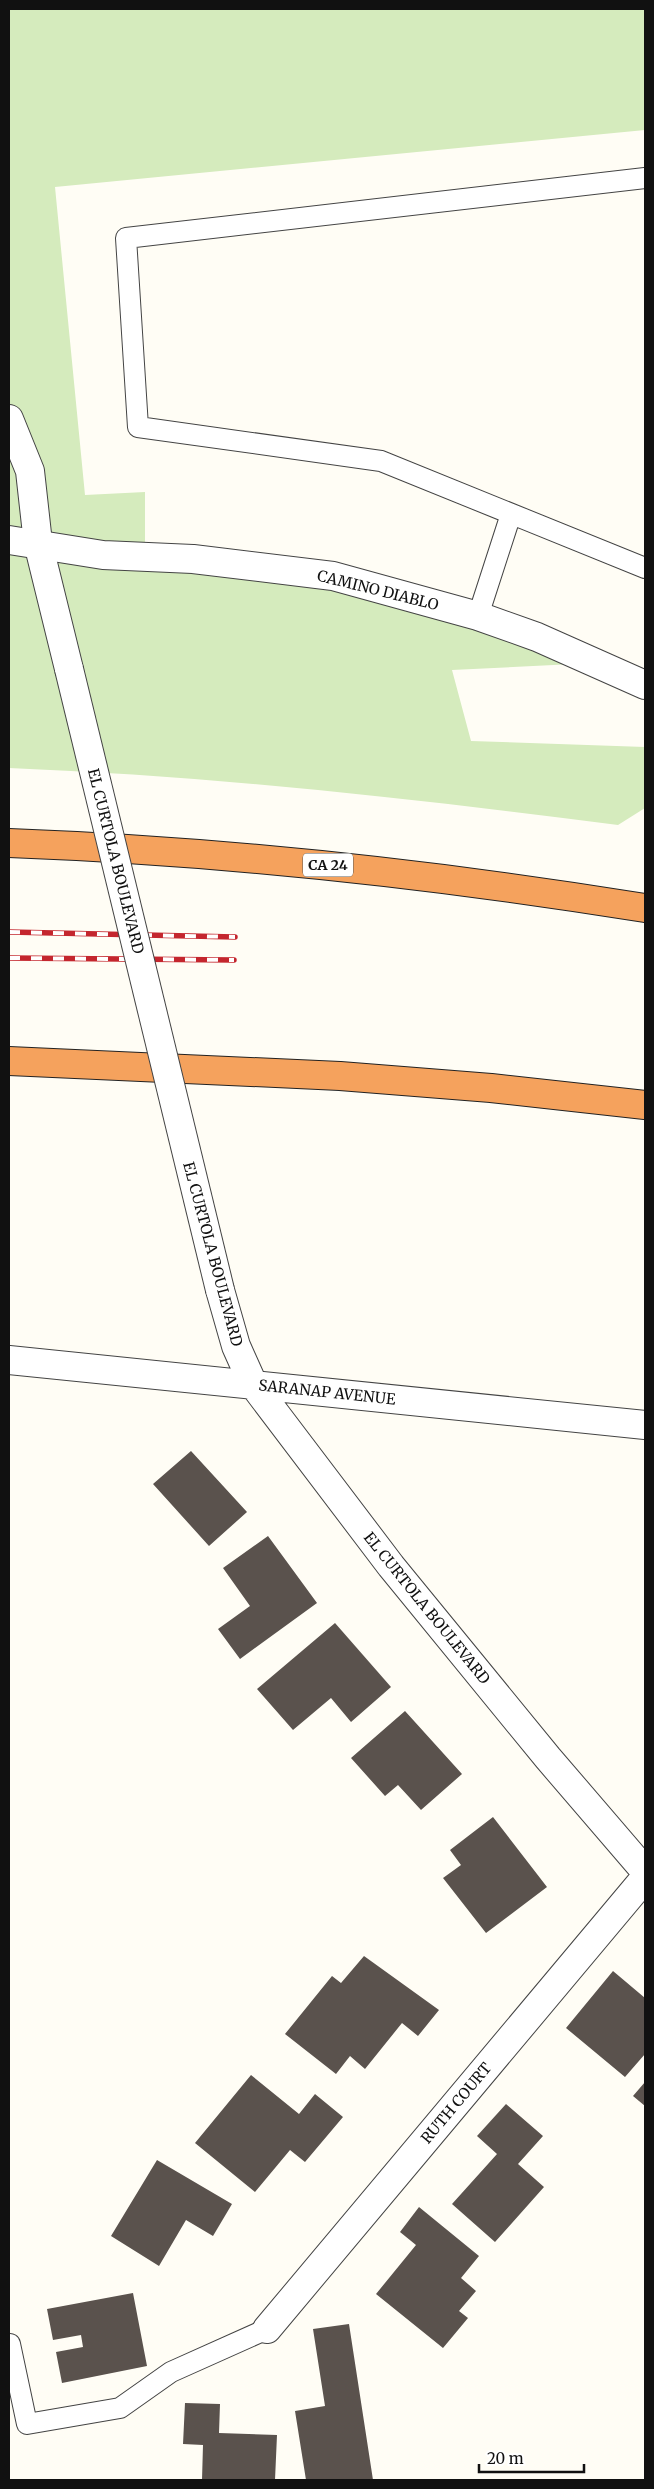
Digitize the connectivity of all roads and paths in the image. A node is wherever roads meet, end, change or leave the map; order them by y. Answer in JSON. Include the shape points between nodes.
{"nodes":[{"id":1,"x":645,"y":178,"type":"edge"},
{"id":2,"x":9,"y":419,"type":"edge"},
{"id":3,"x":511,"y":514,"type":"junction"},
{"id":4,"x":9,"y":540,"type":"edge"},
{"id":5,"x":38,"y":543,"type":"junction"},
{"id":6,"x":645,"y":568,"type":"edge"},
{"id":7,"x":478,"y":616,"type":"junction"},
{"id":8,"x":645,"y":685,"type":"edge"},
{"id":9,"x":9,"y":843,"type":"edge"},
{"id":10,"x":645,"y":908,"type":"edge"},
{"id":11,"x":9,"y":1061,"type":"edge"},
{"id":12,"x":645,"y":1105,"type":"edge"},
{"id":13,"x":9,"y":1360,"type":"edge"},
{"id":14,"x":253,"y":1384,"type":"junction"},
{"id":15,"x":645,"y":1425,"type":"edge"},
{"id":16,"x":645,"y":1871,"type":"edge"},
{"id":17,"x":645,"y":1878,"type":"edge"},
{"id":18,"x":268,"y":2329,"type":"joint"},
{"id":19,"x":10,"y":2344,"type":"dead end"},
{"id":20,"x":18,"y":2421,"type":"edge"}],
"edges":[{"from":1,"to":3,"type":"lane","via":[[126,238],[138,427],[381,461]]},
{"from":2,"to":5,"type":"street","name":"EL CURTOLA BOULEVARD","via":[[30,471]]},
{"from":3,"to":6,"type":"lane"},
{"from":3,"to":7,"type":"lane"},
{"from":4,"to":5,"type":"street","name":"CAMINO DIABLO"},
{"from":5,"to":7,"type":"street","name":"CAMINO DIABLO","via":[[103,555],[193,559],[333,576]]},
{"from":5,"to":14,"type":"street","name":"EL CURTOLA BOULEVARD","bridge":true,"via":[[220,1290],[236,1346]]},
{"from":7,"to":8,"type":"street","name":"CAMINO DIABLO"},
{"from":9,"to":10,"type":"highway","number":"CA 24","via":[[200,853],[348,867]]},
{"from":11,"to":12,"type":"highway","via":[[340,1076]]},
{"from":13,"to":14,"type":"street","name":"SARANAP AVENUE"},
{"from":14,"to":15,"type":"street","name":"SARANAP AVENUE"},
{"from":14,"to":16,"type":"street","name":"EL CURTOLA BOULEVARD","via":[[391,1566]]},
{"from":17,"to":18,"type":"street","name":"RUTH COURT"},
{"from":18,"to":20,"type":"lane","via":[[171,2372],[120,2408]]},
{"from":19,"to":20,"type":"lane"}]}
